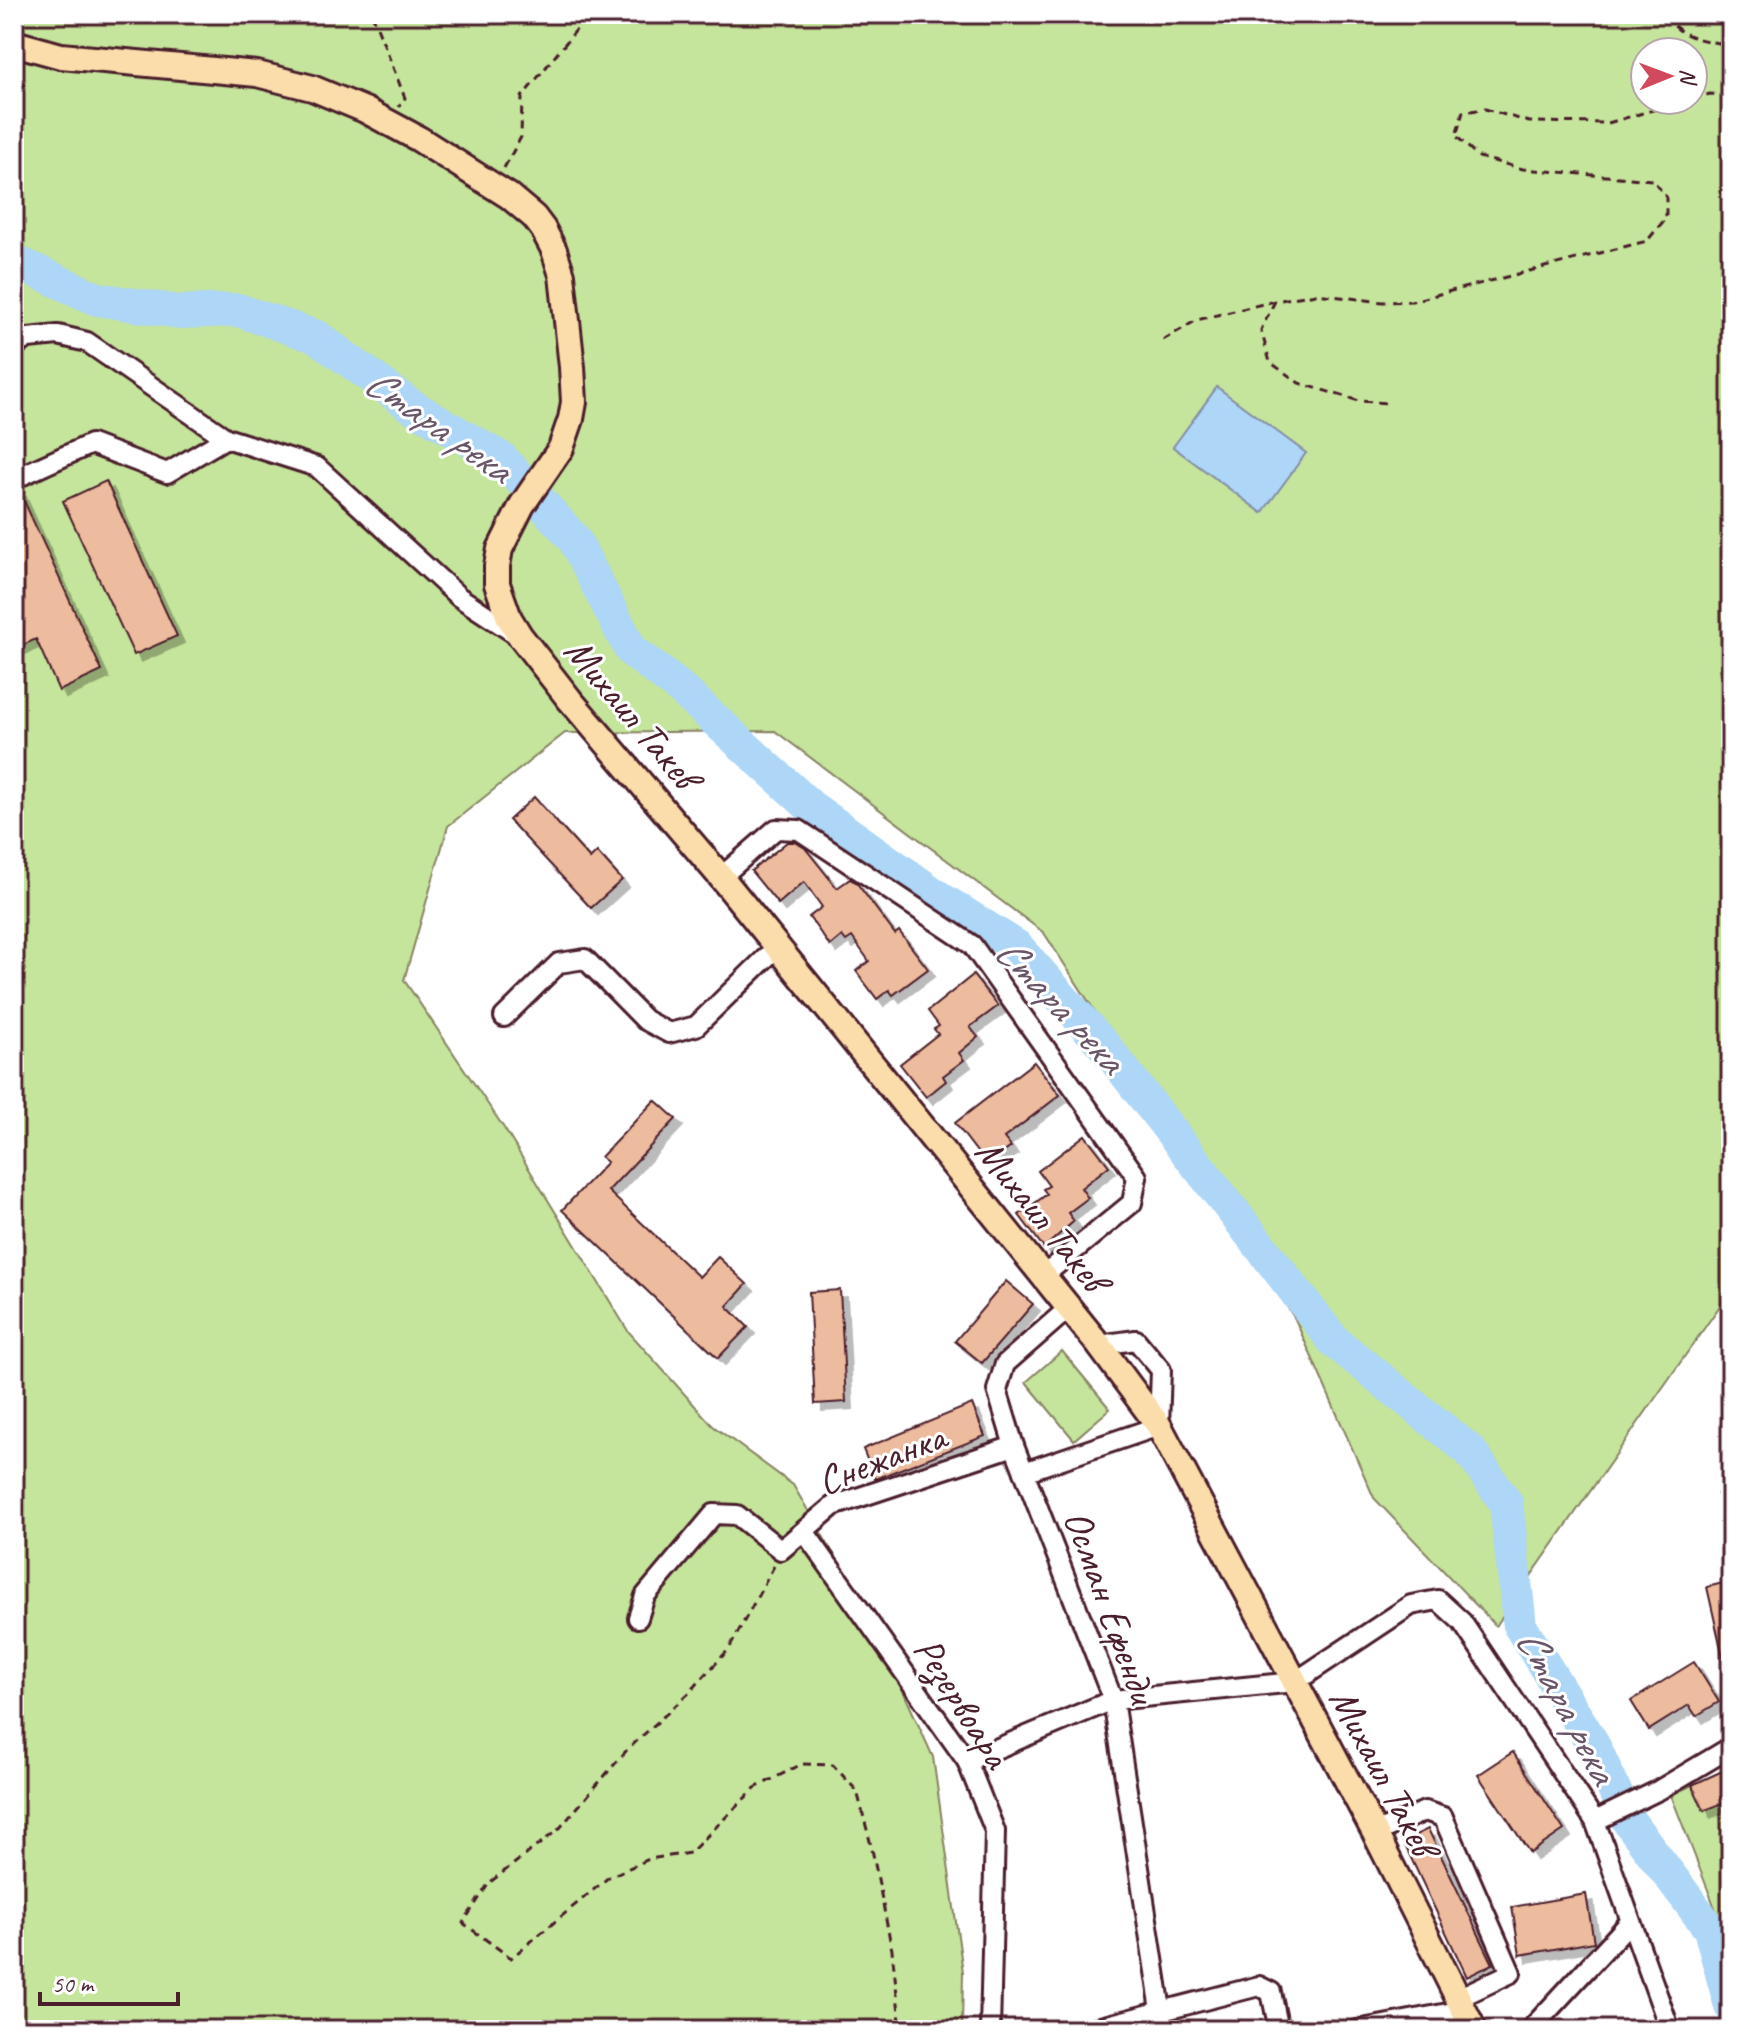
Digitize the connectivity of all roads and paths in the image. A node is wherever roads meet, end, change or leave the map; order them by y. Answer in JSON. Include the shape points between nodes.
{"nodes":[{"id":1,"x":372,"y":14,"type":"edge"},
{"id":2,"x":589,"y":14,"type":"edge"},
{"id":3,"x":1667,"y":14,"type":"edge"},
{"id":4,"x":14,"y":43,"type":"edge"},
{"id":5,"x":1731,"y":45,"type":"edge"},
{"id":6,"x":1709,"y":94,"type":"edge"},
{"id":7,"x":1731,"y":95,"type":"edge"},
{"id":8,"x":1632,"y":116,"type":"edge"},
{"id":9,"x":390,"y":122,"type":"junction"},
{"id":10,"x":494,"y":186,"type":"junction"},
{"id":11,"x":1275,"y":301,"type":"junction"},
{"id":12,"x":1163,"y":340,"type":"dead end"},
{"id":13,"x":14,"y":346,"type":"edge"},
{"id":14,"x":1388,"y":403,"type":"dead end"},
{"id":15,"x":226,"y":438,"type":"junction"},
{"id":16,"x":14,"y":479,"type":"edge"},
{"id":17,"x":520,"y":636,"type":"junction"},
{"id":18,"x":721,"y":877,"type":"junction"},
{"id":19,"x":777,"y":947,"type":"junction"},
{"id":20,"x":504,"y":1017,"type":"dead end"},
{"id":21,"x":1043,"y":1276,"type":"junction"},
{"id":22,"x":1069,"y":1308,"type":"junction"},
{"id":23,"x":1099,"y":1345,"type":"junction"},
{"id":24,"x":1159,"y":1426,"type":"junction"},
{"id":25,"x":1014,"y":1446,"type":"junction"},
{"id":26,"x":1731,"y":1470,"type":"edge"},
{"id":27,"x":1024,"y":1472,"type":"junction"},
{"id":28,"x":1718,"y":1495,"type":"dead end"},
{"id":29,"x":804,"y":1531,"type":"junction"},
{"id":30,"x":783,"y":1548,"type":"junction"},
{"id":31,"x":638,"y":1618,"type":"dead end"},
{"id":32,"x":1295,"y":1682,"type":"junction"},
{"id":33,"x":1113,"y":1700,"type":"junction"},
{"id":34,"x":1731,"y":1747,"type":"edge"},
{"id":35,"x":967,"y":1761,"type":"junction"},
{"id":36,"x":1595,"y":1821,"type":"junction"},
{"id":37,"x":1375,"y":1833,"type":"junction"},
{"id":38,"x":1630,"y":1922,"type":"junction"},
{"id":39,"x":1161,"y":2010,"type":"junction"},
{"id":40,"x":1465,"y":2013,"type":"edge"},
{"id":41,"x":901,"y":2030,"type":"edge"},
{"id":42,"x":990,"y":2030,"type":"edge"},
{"id":43,"x":1088,"y":2030,"type":"edge"},
{"id":44,"x":1279,"y":2030,"type":"edge"},
{"id":45,"x":1357,"y":2030,"type":"edge"},
{"id":46,"x":1530,"y":2030,"type":"edge"},
{"id":47,"x":1670,"y":2030,"type":"edge"}],
"edges":[{"from":1,"to":9,"type":"path","via":[[405,98]]},
{"from":2,"to":10,"type":"path","via":[[522,97],[521,137]]},
{"from":3,"to":5,"type":"path","via":[[1692,38]]},
{"from":4,"to":9,"type":"main road","name":"Михаил Такев","via":[[88,60],[283,79]]},
{"from":6,"to":7,"type":"path"},
{"from":8,"to":11,"type":"path","via":[[1608,123],[1529,122],[1485,109],[1463,112],[1456,136],[1479,157],[1523,169],[1653,180],[1666,197],[1666,218],[1647,241],[1412,301],[1316,294]]},
{"from":9,"to":10,"type":"main road","name":"Михаил Такев"},
{"from":10,"to":17,"type":"main road","name":"Михаил Такев","via":[[523,206],[554,250],[562,275],[572,367],[574,402],[561,448],[505,536],[497,566],[502,602]]},
{"from":11,"to":12,"type":"path","via":[[1197,320]]},
{"from":11,"to":14,"type":"path","via":[[1261,330],[1270,362],[1299,383],[1359,401]]},
{"from":13,"to":15,"type":"street","via":[[28,338],[58,335],[87,342]]},
{"from":15,"to":16,"type":"street","via":[[167,473],[91,444]]},
{"from":15,"to":17,"type":"street","via":[[317,467],[459,597]]},
{"from":17,"to":18,"type":"main road","name":"Михаил Такев"},
{"from":18,"to":19,"type":"main road","name":"Михаил Такев"},
{"from":18,"to":21,"type":"street","via":[[776,829],[799,830],[972,945],[1137,1177],[1132,1203]]},
{"from":19,"to":20,"type":"street","via":[[696,1026],[669,1033],[645,1020],[585,959],[559,963]]},
{"from":19,"to":21,"type":"main road","name":"Михаил Такев"},
{"from":21,"to":22,"type":"main road","name":"Михаил Такев"},
{"from":22,"to":23,"type":"main road","name":"Михаил Такев"},
{"from":22,"to":25,"type":"street","name":"Осман Ефенди","via":[[1005,1364],[997,1390]]},
{"from":23,"to":24,"type":"main road","name":"Михаил Такев"},
{"from":23,"to":24,"type":"street","via":[[1136,1340],[1161,1370]]},
{"from":24,"to":27,"type":"street"},
{"from":24,"to":32,"type":"main road","name":"Михаил Такев"},
{"from":25,"to":27,"type":"street","name":"Осман Ефенди"},
{"from":25,"to":29,"type":"street","name":"Снежанка","via":[[833,1506]]},
{"from":26,"to":28,"type":"path"},
{"from":27,"to":33,"type":"street","name":"Осман Ефенди"},
{"from":29,"to":30,"type":"street","name":"Снежанка"},
{"from":29,"to":35,"type":"street","name":"Резервоара"},
{"from":30,"to":31,"type":"street","via":[[737,1515],[714,1514],[645,1596]]},
{"from":30,"to":41,"type":"path","via":[[729,1649],[626,1751],[559,1829],[489,1883],[463,1923],[511,1958],[609,1877],[649,1859],[690,1853],[755,1788],[802,1764],[833,1765],[857,1791],[872,1849]]},
{"from":32,"to":33,"type":"street"},
{"from":32,"to":36,"type":"street","via":[[1411,1605],[1438,1600],[1462,1622]]},
{"from":32,"to":37,"type":"main road","name":"Михаил Такев"},
{"from":33,"to":35,"type":"street"},
{"from":33,"to":39,"type":"street","name":"Осман Ефенди"},
{"from":34,"to":36,"type":"street"},
{"from":35,"to":42,"type":"street","name":"Резервоара","via":[[995,1831]]},
{"from":36,"to":38,"type":"street"},
{"from":37,"to":40,"type":"main road","name":"Михаил Такев"},
{"from":37,"to":40,"type":"street","via":[[1425,1811],[1443,1817],[1511,1973]]},
{"from":38,"to":46,"type":"street"},
{"from":38,"to":47,"type":"street"},
{"from":39,"to":43,"type":"street"},
{"from":39,"to":44,"type":"street","via":[[1259,1986],[1271,1992]]},
{"from":40,"to":45,"type":"street"}]}
